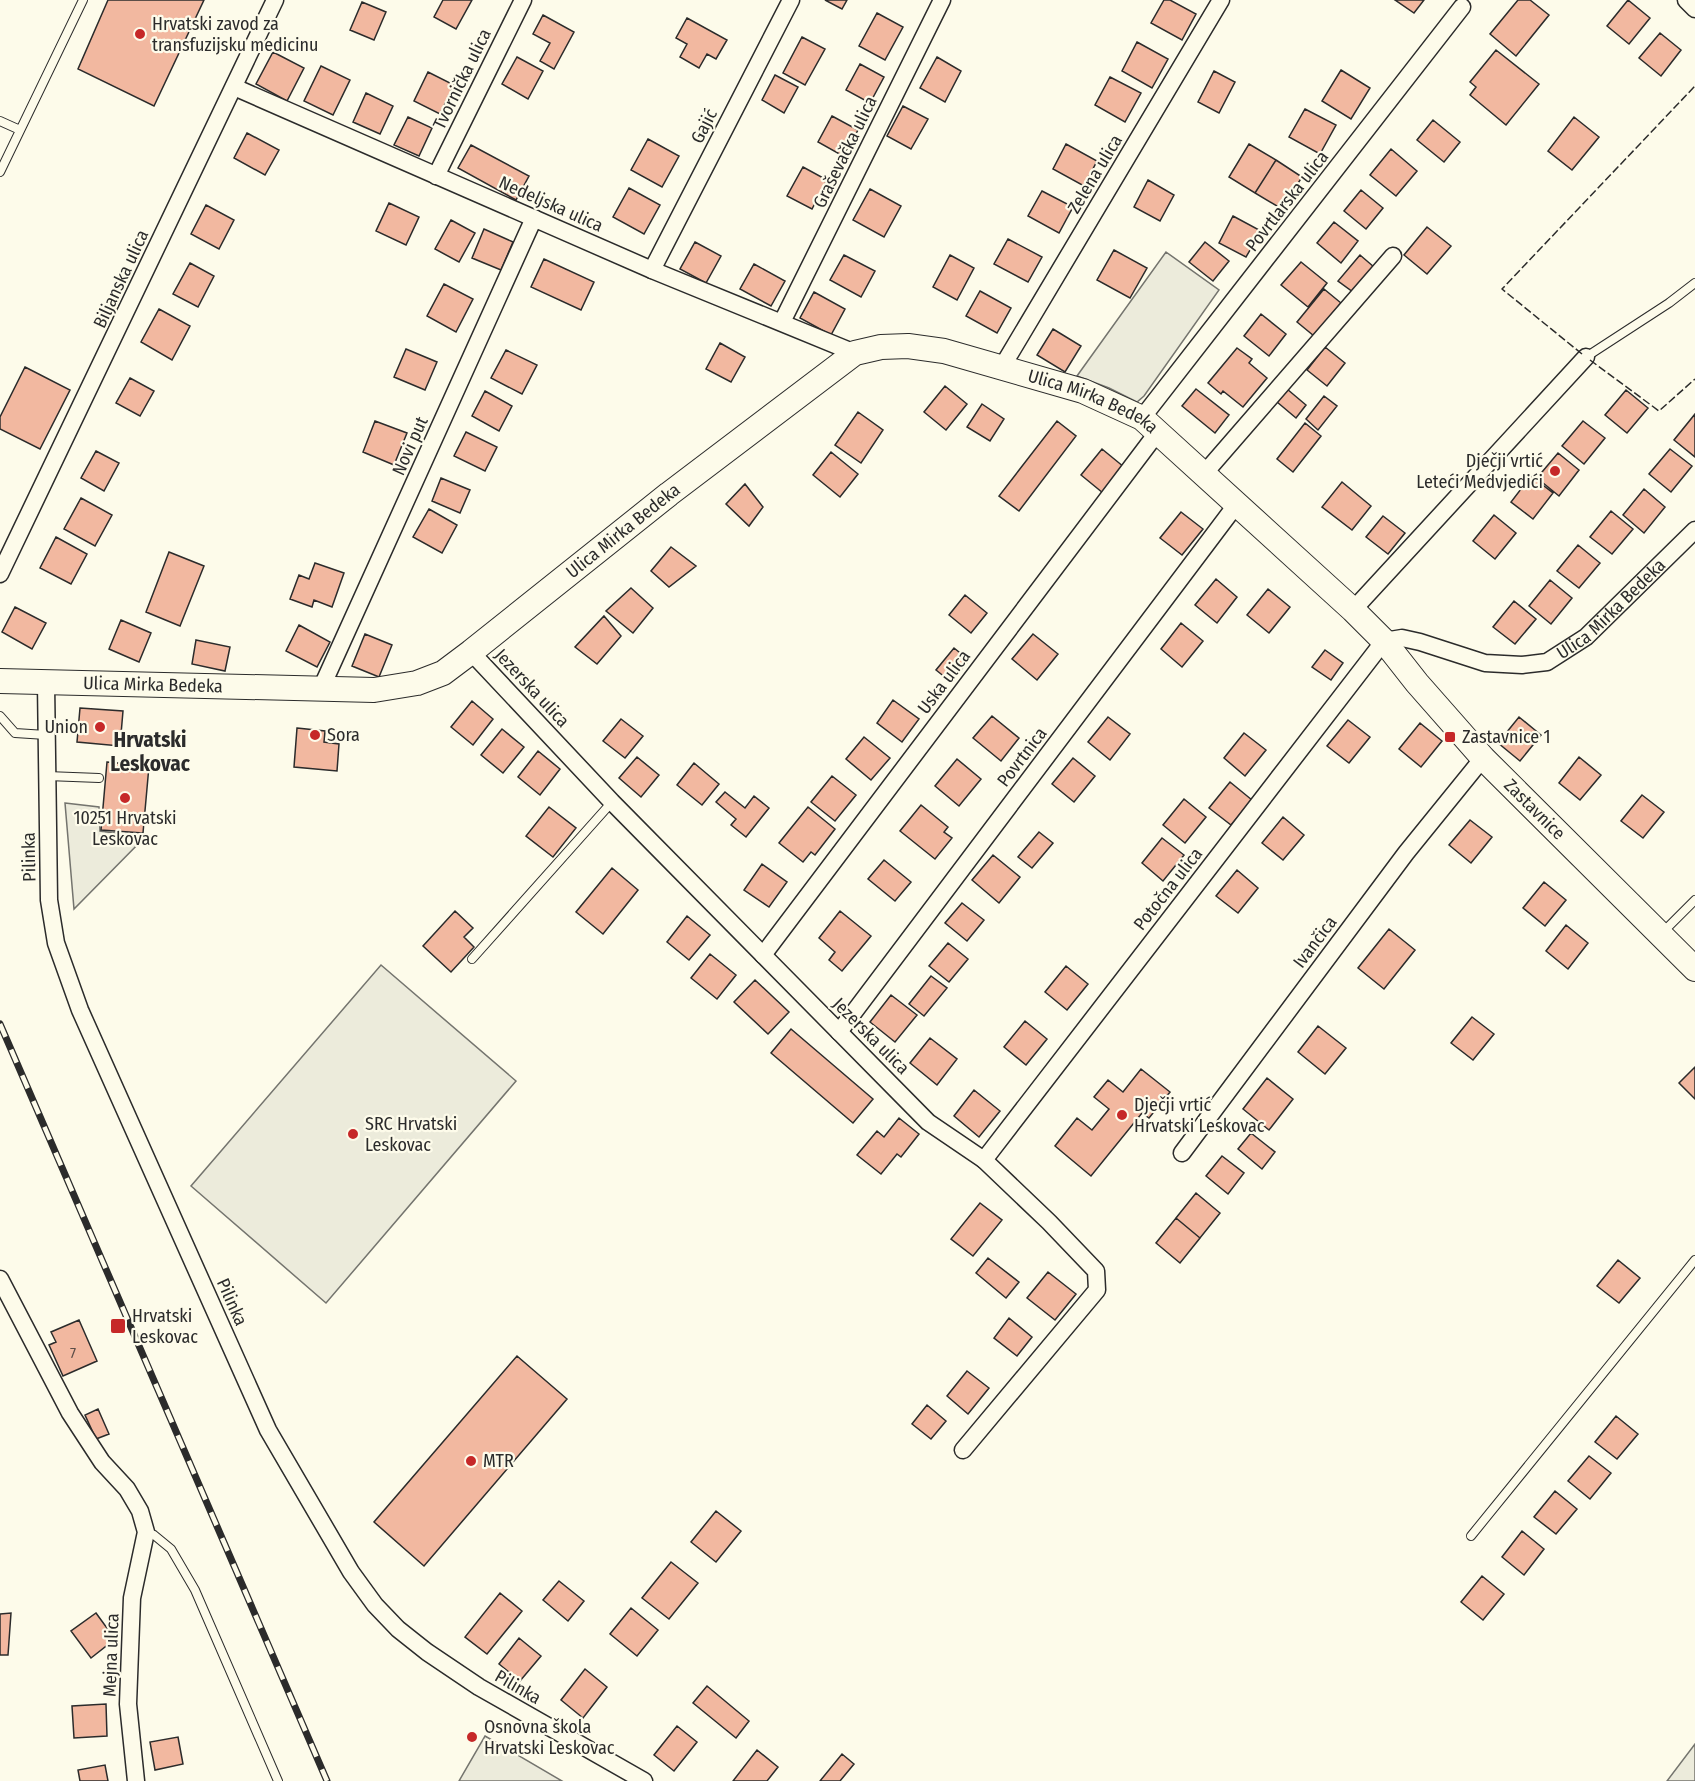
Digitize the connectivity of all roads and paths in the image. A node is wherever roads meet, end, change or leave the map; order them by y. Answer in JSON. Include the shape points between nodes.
{"nodes":[{"id":1,"x":83,"y":0,"type":"edge"},
{"id":2,"x":275,"y":0,"type":"edge"},
{"id":3,"x":523,"y":0,"type":"edge"},
{"id":4,"x":790,"y":0,"type":"edge"},
{"id":5,"x":942,"y":0,"type":"edge"},
{"id":6,"x":1221,"y":0,"type":"edge"},
{"id":7,"x":1686,"y":0,"type":"edge"},
{"id":8,"x":1462,"y":7,"type":"dead end"},
{"id":9,"x":1695,"y":9,"type":"edge"},
{"id":10,"x":234,"y":87,"type":"junction"},
{"id":11,"x":0,"y":121,"type":"edge"},
{"id":12,"x":20,"y":130,"type":"junction"},
{"id":13,"x":0,"y":172,"type":"edge"},
{"id":14,"x":436,"y":176,"type":"junction"},
{"id":15,"x":534,"y":218,"type":"junction"},
{"id":16,"x":1394,"y":256,"type":"dead end"},
{"id":17,"x":652,"y":270,"type":"junction"},
{"id":18,"x":1695,"y":283,"type":"edge"},
{"id":19,"x":782,"y":322,"type":"junction"},
{"id":20,"x":855,"y":353,"type":"junction"},
{"id":21,"x":1586,"y":357,"type":"joint"},
{"id":22,"x":1002,"y":367,"type":"junction"},
{"id":23,"x":1150,"y":426,"type":"junction"},
{"id":24,"x":1203,"y":475,"type":"junction"},
{"id":25,"x":1236,"y":505,"type":"junction"},
{"id":26,"x":1695,"y":530,"type":"edge"},
{"id":27,"x":0,"y":574,"type":"edge"},
{"id":28,"x":1353,"y":610,"type":"junction"},
{"id":29,"x":1384,"y":641,"type":"junction"},
{"id":30,"x":471,"y":652,"type":"junction"},
{"id":31,"x":0,"y":681,"type":"edge"},
{"id":32,"x":46,"y":683,"type":"junction"},
{"id":33,"x":319,"y":689,"type":"junction"},
{"id":34,"x":0,"y":716,"type":"edge"},
{"id":35,"x":46,"y":735,"type":"junction"},
{"id":36,"x":1484,"y":758,"type":"junction"},
{"id":37,"x":47,"y":776,"type":"junction"},
{"id":38,"x":99,"y":778,"type":"dead end"},
{"id":39,"x":612,"y":802,"type":"junction"},
{"id":40,"x":1695,"y":900,"type":"edge"},
{"id":41,"x":1661,"y":935,"type":"junction"},
{"id":42,"x":763,"y":955,"type":"junction"},
{"id":43,"x":472,"y":958,"type":"dead end"},
{"id":44,"x":1695,"y":969,"type":"edge"},
{"id":45,"x":839,"y":1032,"type":"junction"},
{"id":46,"x":1182,"y":1153,"type":"dead end"},
{"id":47,"x":984,"y":1160,"type":"junction"},
{"id":48,"x":1695,"y":1260,"type":"edge"},
{"id":49,"x":1,"y":1286,"type":"edge"},
{"id":50,"x":963,"y":1450,"type":"dead end"},
{"id":51,"x":146,"y":1532,"type":"junction"},
{"id":52,"x":1471,"y":1536,"type":"dead end"},
{"id":53,"x":136,"y":1781,"type":"edge"},
{"id":54,"x":279,"y":1781,"type":"edge"},
{"id":55,"x":644,"y":1781,"type":"edge"}],
"edges":[{"from":1,"to":12,"type":"lane"},
{"from":2,"to":10,"type":"street","name":"Biljanska ulica"},
{"from":3,"to":14,"type":"street","name":"Tvornička ulica"},
{"from":4,"to":17,"type":"street","name":"Gajić"},
{"from":5,"to":19,"type":"street","name":"Graševačka ulica"},
{"from":6,"to":22,"type":"street","name":"Zelena ulica"},
{"from":7,"to":9,"type":"street"},
{"from":8,"to":23,"type":"street","name":"Povrtlarska ulica"},
{"from":10,"to":14,"type":"street","name":"Nedeljska ulica"},
{"from":10,"to":27,"type":"street","name":"Biljanska ulica"},
{"from":11,"to":12,"type":"lane"},
{"from":12,"to":13,"type":"lane"},
{"from":14,"to":15,"type":"street","name":"Nedeljska ulica"},
{"from":15,"to":17,"type":"street","name":"Nedeljska ulica"},
{"from":15,"to":33,"type":"street","name":"Novi put"},
{"from":16,"to":24,"type":"street"},
{"from":17,"to":19,"type":"street","name":"Nedeljska ulica"},
{"from":18,"to":21,"type":"lane"},
{"from":19,"to":20,"type":"street","name":"Nedeljska ulica"},
{"from":20,"to":22,"type":"main road","name":"Ulica Mirka Bedeka","via":[[908,346]]},
{"from":20,"to":30,"type":"main road","name":"Ulica Mirka Bedeka","via":[[669,494]]},
{"from":21,"to":28,"type":"street"},
{"from":22,"to":23,"type":"main road","name":"Ulica Mirka Bedeka","via":[[1083,391]]},
{"from":23,"to":24,"type":"main road","name":"Ulica Mirka Bedeka"},
{"from":23,"to":42,"type":"street","name":"Uska ulica"},
{"from":24,"to":25,"type":"main road","name":"Ulica Mirka Bedeka"},
{"from":25,"to":28,"type":"main road","name":"Ulica Mirka Bedeka"},
{"from":25,"to":45,"type":"street","name":"Povrtnica"},
{"from":26,"to":29,"type":"street","name":"Ulica Mirka Bedeka","via":[[1586,637],[1547,662],[1485,663],[1402,638]]},
{"from":28,"to":29,"type":"main road","name":"Ulica Mirka Bedeka"},
{"from":29,"to":36,"type":"main road","name":"Zastavnice"},
{"from":29,"to":47,"type":"street","name":"Potočna ulica"},
{"from":30,"to":33,"type":"main road","name":"Ulica Mirka Bedeka","via":[[443,673],[417,683],[374,690]]},
{"from":30,"to":39,"type":"street","name":"Jezerska ulica"},
{"from":31,"to":32,"type":"main road","name":"Ulica Mirka Bedeka"},
{"from":32,"to":33,"type":"main road","name":"Ulica Mirka Bedeka"},
{"from":32,"to":35,"type":"street","name":"Pilinka"},
{"from":34,"to":35,"type":"lane","via":[[15,733]]},
{"from":35,"to":37,"type":"street","name":"Pilinka"},
{"from":36,"to":41,"type":"main road","name":"Zastavnice"},
{"from":36,"to":46,"type":"street","name":"Ivančica","via":[[1406,853]]},
{"from":37,"to":38,"type":"lane"},
{"from":37,"to":55,"type":"street","name":"Pilinka","via":[[49,900],[56,943],[80,1010],[268,1430],[345,1562],[375,1605],[427,1652],[479,1687]]},
{"from":39,"to":42,"type":"street","name":"Jezerska ulica"},
{"from":39,"to":43,"type":"lane"},
{"from":40,"to":41,"type":"lane"},
{"from":41,"to":44,"type":"main road","name":"Zastavnice"},
{"from":42,"to":45,"type":"street","name":"Jezerska ulica"},
{"from":45,"to":47,"type":"street","name":"Jezerska ulica","via":[[928,1122]]},
{"from":47,"to":50,"type":"street","name":"Jezerska ulica","via":[[1096,1270],[1097,1290]]},
{"from":48,"to":52,"type":"lane"},
{"from":49,"to":51,"type":"street","via":[[70,1413],[140,1511]]},
{"from":51,"to":53,"type":"street","name":"Mejna ulica","via":[[132,1598],[128,1704]]},
{"from":51,"to":54,"type":"lane","via":[[171,1549],[195,1590]]}]}
